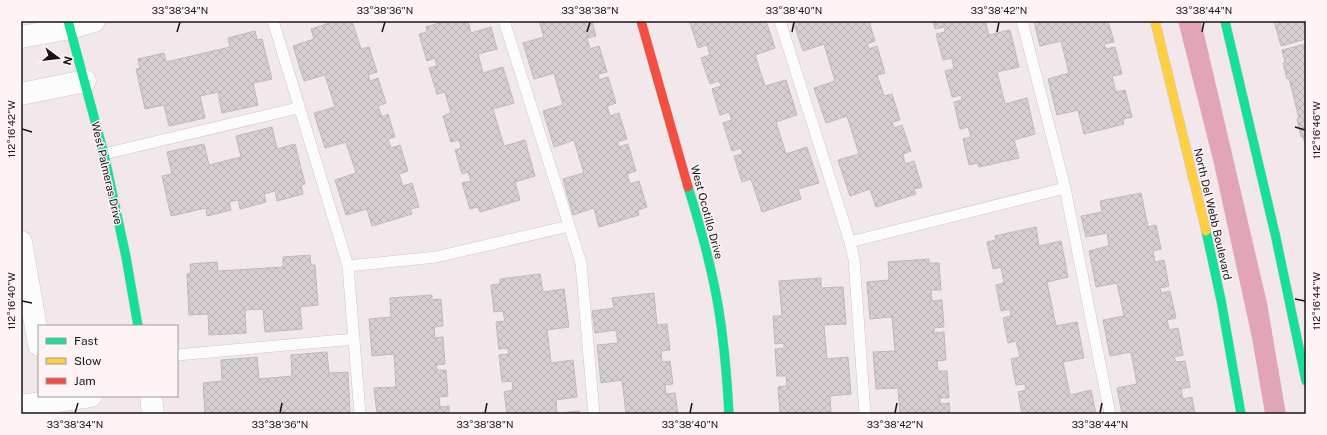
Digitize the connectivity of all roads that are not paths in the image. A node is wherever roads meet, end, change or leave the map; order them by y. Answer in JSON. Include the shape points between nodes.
{"nodes":[{"id":1,"x":94,"y":21,"type":"edge"},
{"id":2,"x":273,"y":21,"type":"edge"},
{"id":3,"x":504,"y":21,"type":"edge"},
{"id":4,"x":640,"y":21,"type":"edge"},
{"id":5,"x":780,"y":21,"type":"edge"},
{"id":6,"x":1022,"y":21,"type":"edge"},
{"id":7,"x":1155,"y":21,"type":"edge"},
{"id":8,"x":1225,"y":21,"type":"edge"},
{"id":9,"x":69,"y":24,"type":"edge"},
{"id":10,"x":21,"y":36,"type":"edge"},
{"id":11,"x":85,"y":81,"type":"junction"},
{"id":12,"x":21,"y":94,"type":"edge"},
{"id":13,"x":298,"y":108,"type":"junction"},
{"id":14,"x":104,"y":154,"type":"junction"},
{"id":15,"x":1065,"y":188,"type":"junction"},
{"id":16,"x":568,"y":226,"type":"junction"},
{"id":17,"x":21,"y":242,"type":"edge"},
{"id":18,"x":850,"y":242,"type":"junction"},
{"id":19,"x":348,"y":266,"type":"junction"},
{"id":20,"x":138,"y":325,"type":"edge"},
{"id":21,"x":38,"y":339,"type":"edge"},
{"id":22,"x":354,"y":339,"type":"junction"},
{"id":23,"x":178,"y":355,"type":"edge"},
{"id":24,"x":1306,"y":381,"type":"edge"},
{"id":25,"x":77,"y":397,"type":"edge"},
{"id":26,"x":150,"y":397,"type":"edge"},
{"id":27,"x":48,"y":399,"type":"edge"},
{"id":28,"x":21,"y":406,"type":"edge"},
{"id":29,"x":154,"y":414,"type":"edge"},
{"id":30,"x":360,"y":414,"type":"edge"},
{"id":31,"x":594,"y":414,"type":"edge"},
{"id":32,"x":729,"y":414,"type":"edge"},
{"id":33,"x":865,"y":414,"type":"edge"},
{"id":34,"x":1110,"y":414,"type":"edge"},
{"id":35,"x":1241,"y":414,"type":"edge"}],
"edges":[{"from":1,"to":9,"type":"street"},
{"from":2,"to":13,"type":"lane"},
{"from":3,"to":16,"type":"lane"},
{"from":4,"to":32,"type":"street","name":"West Ocotillo Drive","via":[[702,232],[718,304],[726,363]]},
{"from":5,"to":18,"type":"lane"},
{"from":6,"to":15,"type":"lane"},
{"from":7,"to":35,"type":"street","name":"North Del Webb Boulevard","via":[[1221,300]]},
{"from":8,"to":24,"type":"street","via":[[1276,238]]},
{"from":9,"to":10,"type":"street"},
{"from":9,"to":11,"type":"street","name":"West Palmeras Drive"},
{"from":11,"to":12,"type":"street"},
{"from":11,"to":14,"type":"street","name":"West Palmeras Drive"},
{"from":13,"to":14,"type":"lane"},
{"from":13,"to":19,"type":"lane"},
{"from":14,"to":20,"type":"street","name":"West Palmeras Drive"},
{"from":15,"to":18,"type":"lane"},
{"from":15,"to":34,"type":"lane"},
{"from":16,"to":19,"type":"lane","via":[[436,256]]},
{"from":16,"to":31,"type":"lane","via":[[581,264]]},
{"from":17,"to":21,"type":"street"},
{"from":18,"to":33,"type":"lane","via":[[854,259]]},
{"from":19,"to":22,"type":"lane"},
{"from":22,"to":23,"type":"lane"},
{"from":22,"to":30,"type":"lane"},
{"from":25,"to":27,"type":"street"},
{"from":26,"to":29,"type":"street"},
{"from":27,"to":28,"type":"street"}]}
